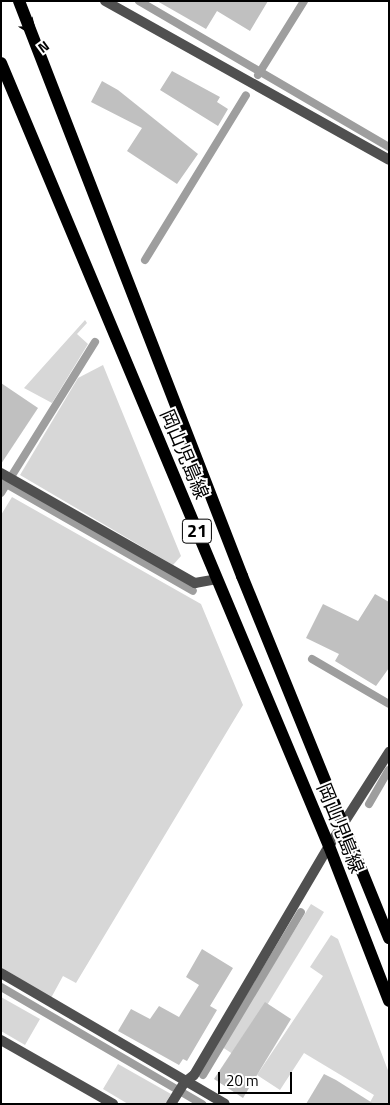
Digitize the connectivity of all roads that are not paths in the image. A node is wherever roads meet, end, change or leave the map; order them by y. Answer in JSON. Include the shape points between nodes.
{"nodes":[{"id":1,"x":19,"y":1,"type":"edge"},
{"id":2,"x":105,"y":1,"type":"edge"},
{"id":3,"x":1,"y":62,"type":"edge"},
{"id":4,"x":389,"y":160,"type":"edge"},
{"id":5,"x":4,"y":474,"type":"edge"},
{"id":6,"x":217,"y":579,"type":"junction"},
{"id":7,"x":389,"y":752,"type":"edge"},
{"id":8,"x":344,"y":824,"type":"junction"},
{"id":9,"x":329,"y":846,"type":"junction"},
{"id":10,"x":389,"y":938,"type":"edge"},
{"id":11,"x":1,"y":973,"type":"edge"},
{"id":12,"x":389,"y":1000,"type":"edge"},
{"id":13,"x":1,"y":1040,"type":"edge"},
{"id":14,"x":185,"y":1082,"type":"junction"},
{"id":15,"x":173,"y":1101,"type":"edge"},
{"id":16,"x":113,"y":1104,"type":"edge"},
{"id":17,"x":225,"y":1104,"type":"edge"}],
"edges":[{"from":1,"to":8,"type":"main road","name":"岡山児島線","number":"21","via":[[242,576]]},
{"from":2,"to":4,"type":"street"},
{"from":3,"to":6,"type":"main road","name":"岡山児島線","number":"21"},
{"from":5,"to":6,"type":"street","via":[[195,583]]},
{"from":6,"to":9,"type":"main road","name":"岡山児島線","number":"21"},
{"from":7,"to":8,"type":"street"},
{"from":8,"to":9,"type":"street"},
{"from":8,"to":10,"type":"main road","name":"岡山児島線","number":"21"},
{"from":9,"to":12,"type":"main road","name":"岡山児島線","number":"21"},
{"from":9,"to":14,"type":"street","via":[[194,1075]]},
{"from":11,"to":14,"type":"street"},
{"from":13,"to":16,"type":"street"},
{"from":14,"to":15,"type":"street"},
{"from":14,"to":17,"type":"street"}]}
